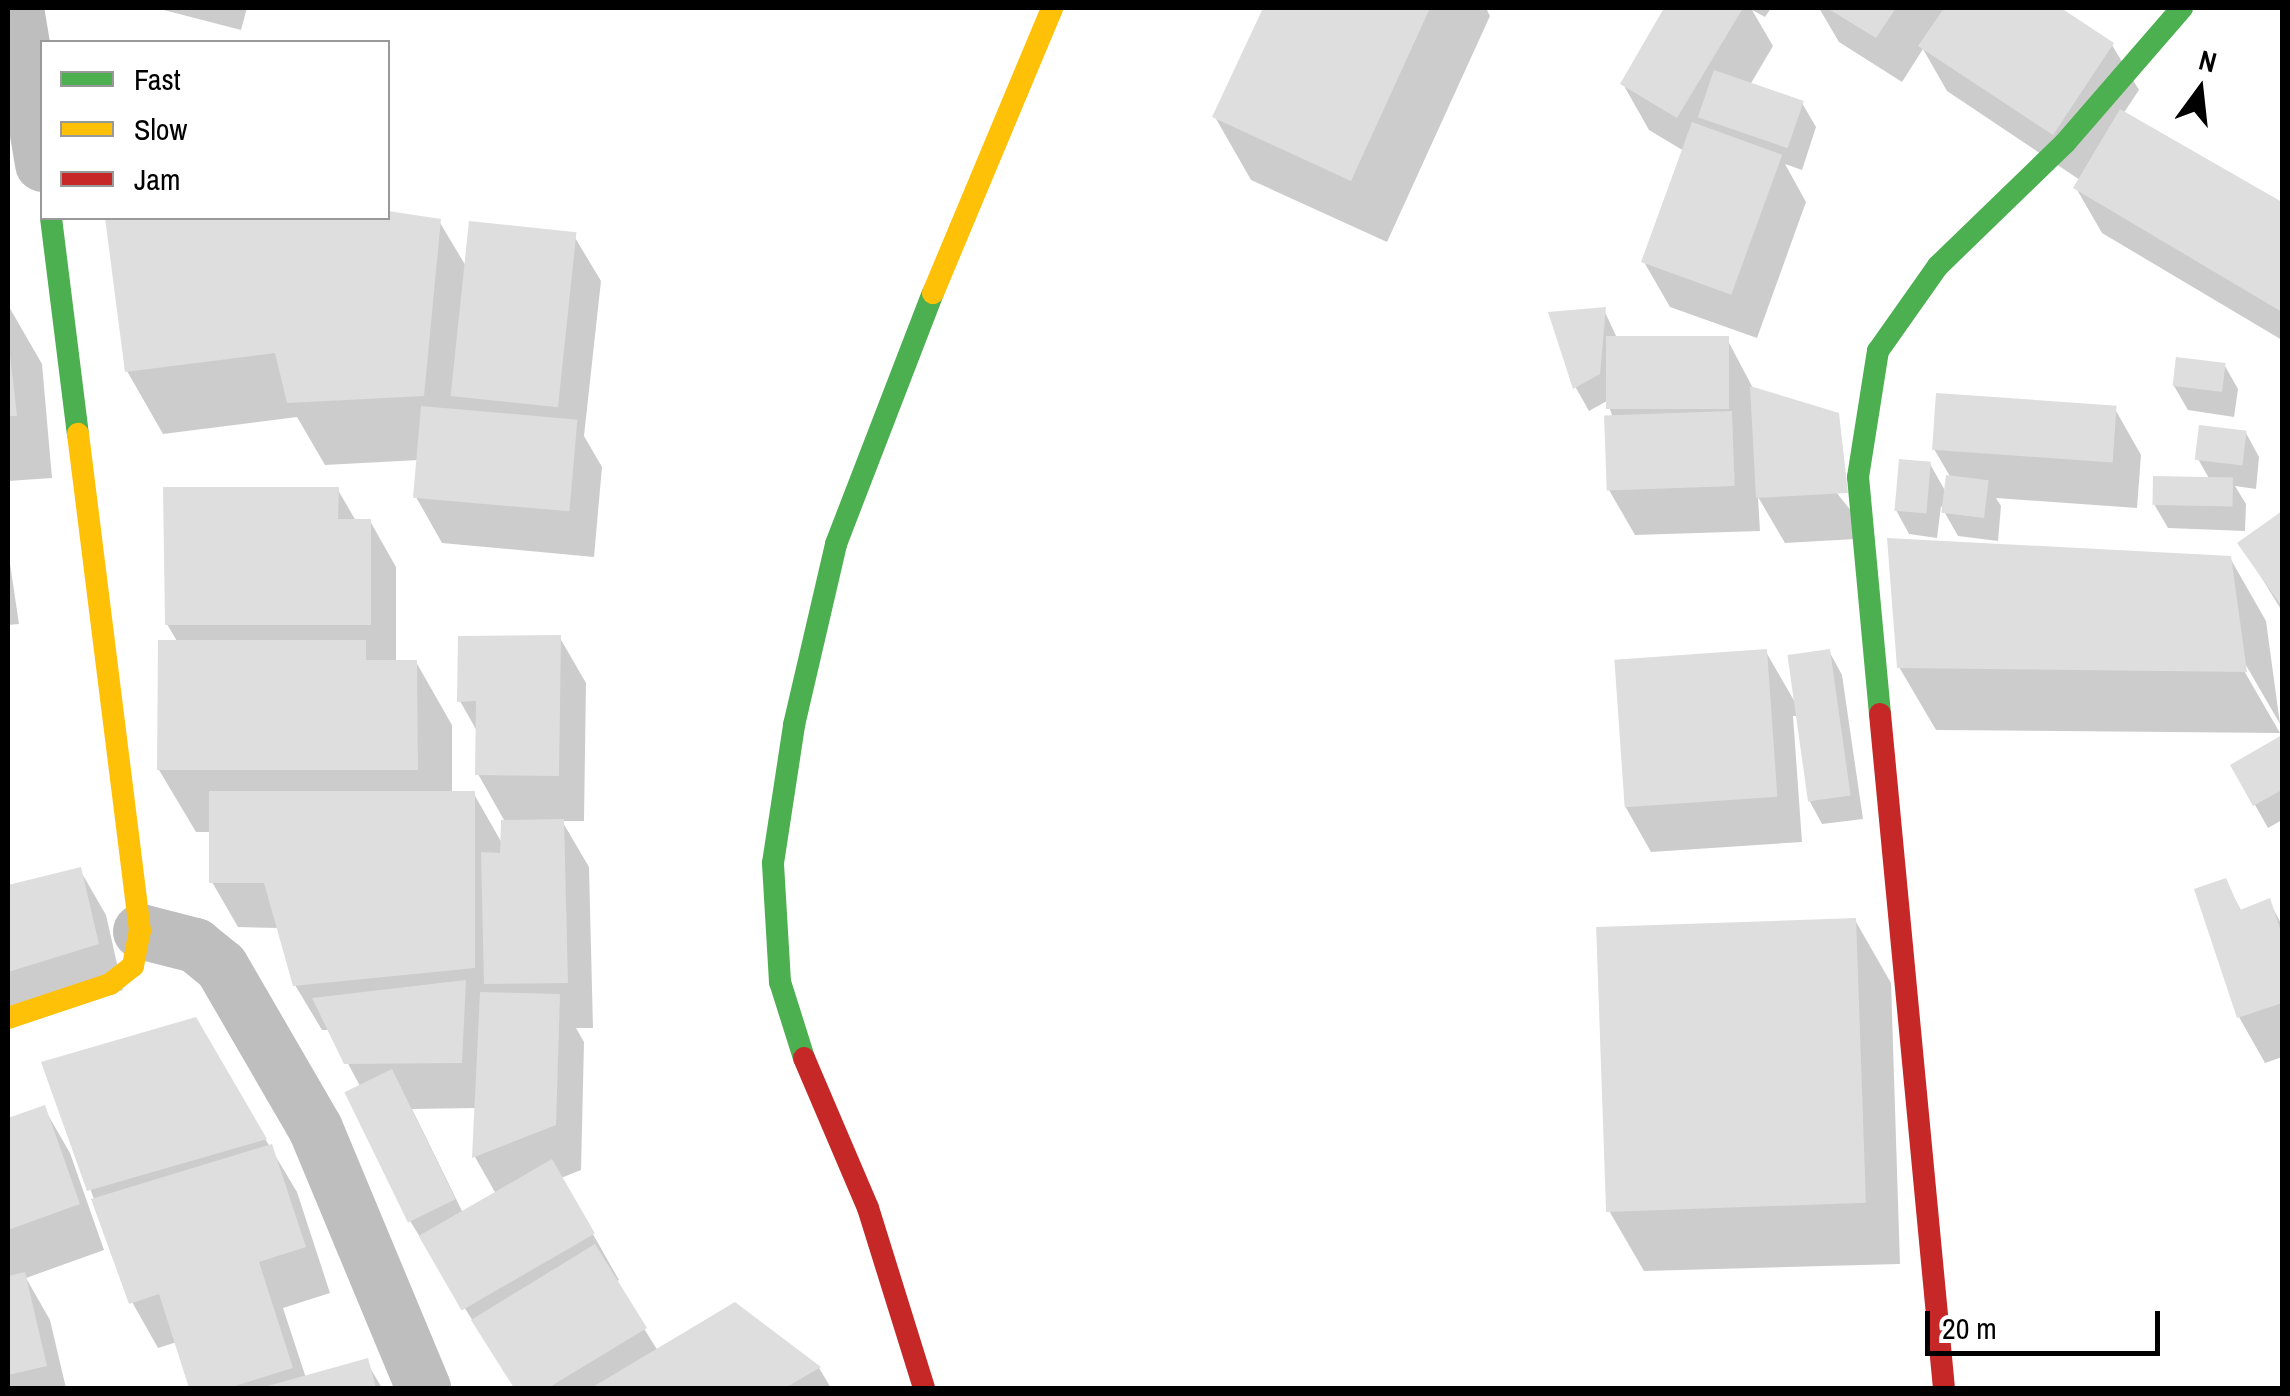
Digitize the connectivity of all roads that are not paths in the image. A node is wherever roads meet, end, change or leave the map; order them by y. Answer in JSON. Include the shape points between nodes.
{"nodes":[{"id":1,"x":16,"y":8,"type":"edge"},
{"id":2,"x":1052,"y":8,"type":"edge"},
{"id":3,"x":2182,"y":8,"type":"edge"},
{"id":4,"x":40,"y":152,"type":"edge"},
{"id":5,"x":51,"y":220,"type":"edge"},
{"id":6,"x":140,"y":931,"type":"junction"},
{"id":7,"x":8,"y":1018,"type":"edge"},
{"id":8,"x":423,"y":1388,"type":"edge"},
{"id":9,"x":924,"y":1388,"type":"edge"},
{"id":10,"x":1944,"y":1388,"type":"edge"}],
"edges":[{"from":1,"to":4,"type":"street"},
{"from":2,"to":9,"type":"street","via":[[836,544],[794,725],[773,863],[780,982],[812,1084],[868,1208]]},
{"from":3,"to":10,"type":"street","via":[[2065,143],[1938,266],[1878,351],[1858,477]]},
{"from":5,"to":6,"type":"street"},
{"from":6,"to":7,"type":"street","via":[[134,966],[110,984]]},
{"from":6,"to":8,"type":"street","via":[[196,945],[221,966],[316,1128]]}]}
